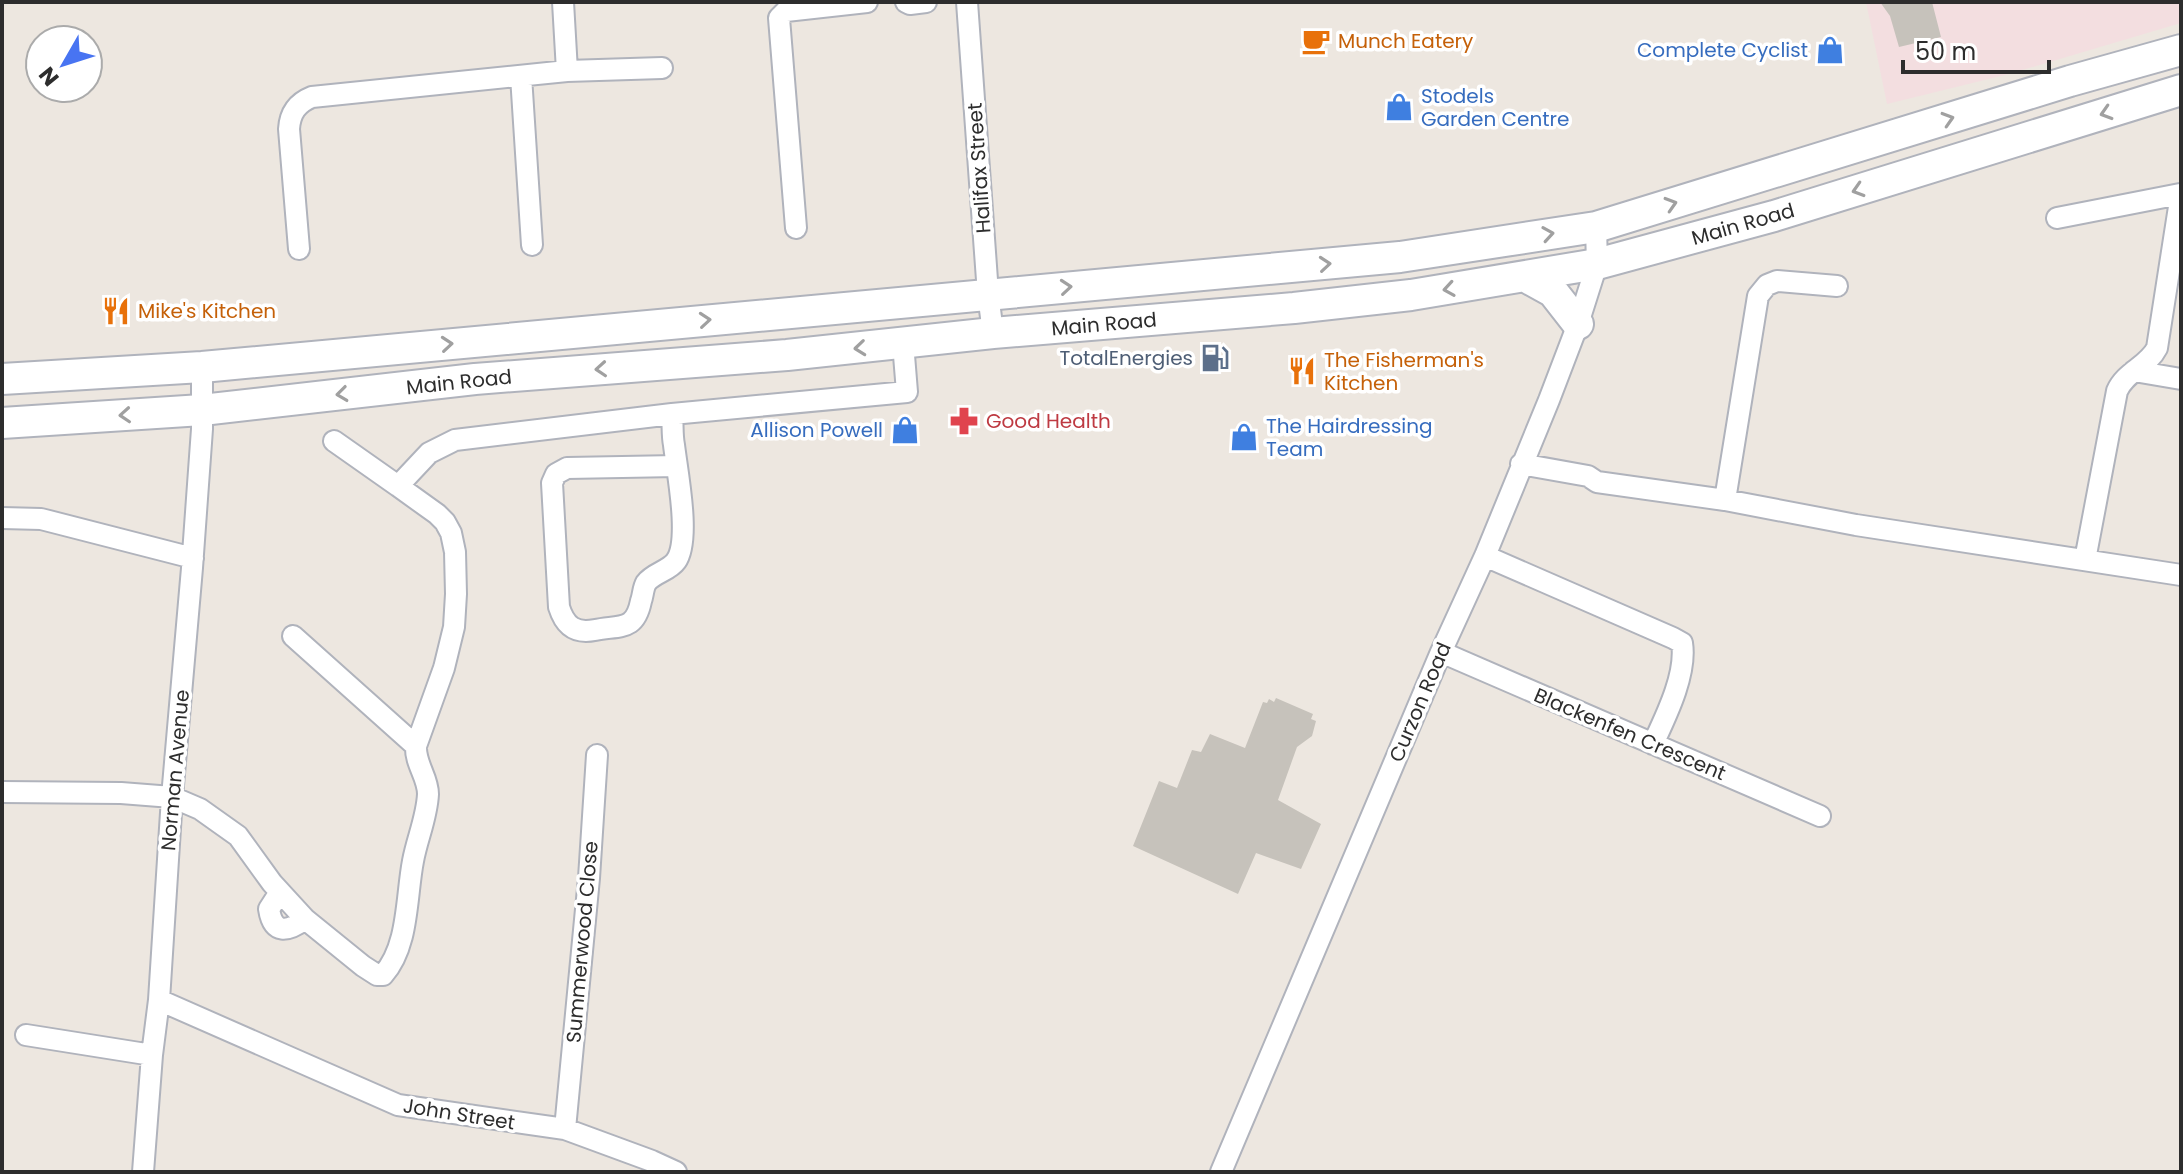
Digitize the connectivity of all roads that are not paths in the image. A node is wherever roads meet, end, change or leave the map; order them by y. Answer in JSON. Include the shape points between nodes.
{"nodes":[{"id":1,"x":563,"y":2,"type":"edge"},
{"id":2,"x":867,"y":2,"type":"edge"},
{"id":3,"x":906,"y":2,"type":"edge"},
{"id":4,"x":926,"y":2,"type":"edge"},
{"id":5,"x":967,"y":2,"type":"edge"},
{"id":6,"x":2181,"y":50,"type":"edge"},
{"id":7,"x":662,"y":68,"type":"dead end"},
{"id":8,"x":567,"y":71,"type":"junction"},
{"id":9,"x":521,"y":76,"type":"junction"},
{"id":10,"x":2181,"y":90,"type":"edge"},
{"id":11,"x":2180,"y":194,"type":"edge"},
{"id":12,"x":2057,"y":218,"type":"dead end"},
{"id":13,"x":1596,"y":227,"type":"junction"},
{"id":14,"x":796,"y":228,"type":"dead end"},
{"id":15,"x":532,"y":245,"type":"dead end"},
{"id":16,"x":299,"y":249,"type":"dead end"},
{"id":17,"x":1597,"y":264,"type":"junction"},
{"id":18,"x":1526,"y":277,"type":"junction"},
{"id":19,"x":1837,"y":286,"type":"dead end"},
{"id":20,"x":988,"y":294,"type":"junction"},
{"id":21,"x":1578,"y":324,"type":"junction"},
{"id":22,"x":993,"y":333,"type":"junction"},
{"id":23,"x":903,"y":343,"type":"junction"},
{"id":24,"x":202,"y":367,"type":"junction"},
{"id":25,"x":2134,"y":371,"type":"junction"},
{"id":26,"x":2,"y":379,"type":"edge"},
{"id":27,"x":2181,"y":379,"type":"edge"},
{"id":28,"x":202,"y":410,"type":"junction"},
{"id":29,"x":672,"y":414,"type":"junction"},
{"id":30,"x":2,"y":423,"type":"edge"},
{"id":31,"x":334,"y":441,"type":"dead end"},
{"id":32,"x":677,"y":466,"type":"junction"},
{"id":33,"x":1519,"y":470,"type":"junction"},
{"id":34,"x":398,"y":486,"type":"junction"},
{"id":35,"x":1725,"y":500,"type":"junction"},
{"id":36,"x":2,"y":518,"type":"edge"},
{"id":37,"x":1485,"y":556,"type":"junction"},
{"id":38,"x":193,"y":558,"type":"junction"},
{"id":39,"x":2085,"y":560,"type":"junction"},
{"id":40,"x":2181,"y":575,"type":"edge"},
{"id":41,"x":293,"y":636,"type":"dead end"},
{"id":42,"x":1441,"y":652,"type":"junction"},
{"id":43,"x":1653,"y":744,"type":"junction"},
{"id":44,"x":416,"y":746,"type":"junction"},
{"id":45,"x":597,"y":755,"type":"dead end"},
{"id":46,"x":2,"y":792,"type":"edge"},
{"id":47,"x":172,"y":797,"type":"junction"},
{"id":48,"x":1820,"y":816,"type":"dead end"},
{"id":49,"x":159,"y":1000,"type":"junction"},
{"id":50,"x":26,"y":1035,"type":"dead end"},
{"id":51,"x":152,"y":1055,"type":"junction"},
{"id":52,"x":565,"y":1129,"type":"junction"},
{"id":53,"x":143,"y":1172,"type":"edge"},
{"id":54,"x":676,"y":1172,"type":"edge"},
{"id":55,"x":1221,"y":1172,"type":"edge"}],
"edges":[{"from":1,"to":8,"type":"street"},
{"from":2,"to":14,"type":"street","via":[[786,11],[779,18]]},
{"from":3,"to":4,"type":"street"},
{"from":5,"to":20,"type":"street","name":"Halifax Street"},
{"from":13,"to":6,"type":"main road","name":"Main Road","one_way":true},
{"from":7,"to":8,"type":"street"},
{"from":8,"to":9,"type":"street"},
{"from":9,"to":15,"type":"street"},
{"from":9,"to":16,"type":"street","via":[[301,102],[289,129]]},
{"from":10,"to":17,"type":"main road","name":"Main Road","one_way":true,"via":[[1774,216]]},
{"from":11,"to":12,"type":"street"},
{"from":11,"to":25,"type":"street","via":[[2157,348]]},
{"from":13,"to":17,"type":"street","name":"Curzon Road"},
{"from":20,"to":13,"type":"main road","name":"Main Road","one_way":true,"via":[[1400,257]]},
{"from":17,"to":18,"type":"main road","name":"Main Road"},
{"from":17,"to":21,"type":"street","name":"Curzon Road"},
{"from":18,"to":21,"type":"main road","via":[[1553,292]]},
{"from":18,"to":22,"type":"main road","name":"Main Road","one_way":true,"via":[[1294,308]]},
{"from":19,"to":35,"type":"street","via":[[1777,281],[1758,296]]},
{"from":20,"to":22,"type":"street","name":"Halifax Street"},
{"from":24,"to":20,"type":"main road","name":"Main Road","one_way":true},
{"from":21,"to":33,"type":"street","name":"Curzon Road"},
{"from":22,"to":23,"type":"main road","name":"Main Road"},
{"from":23,"to":28,"type":"main road","name":"Main Road","one_way":true,"via":[[475,379]]},
{"from":23,"to":29,"type":"street","via":[[907,392]]},
{"from":24,"to":26,"type":"main road","name":"Main Road"},
{"from":24,"to":28,"type":"street","name":"Norman Avenue"},
{"from":25,"to":27,"type":"street"},
{"from":25,"to":39,"type":"street","via":[[2117,391]]},
{"from":28,"to":30,"type":"main road","name":"Main Road","one_way":true},
{"from":28,"to":38,"type":"street","name":"Norman Avenue"},
{"from":29,"to":32,"type":"street"},
{"from":29,"to":34,"type":"street","via":[[455,440],[429,453]]},
{"from":31,"to":34,"type":"street"},
{"from":32,"to":32,"type":"street","via":[[682,515],[675,562],[646,584],[632,622],[586,632],[570,627],[559,607],[552,483],[556,474],[567,468]]},
{"from":33,"to":35,"type":"street","via":[[1586,487],[1597,482]]},
{"from":33,"to":37,"type":"street","name":"Curzon Road"},
{"from":34,"to":44,"type":"street","via":[[445,522],[455,552],[454,627]]},
{"from":35,"to":39,"type":"street"},
{"from":36,"to":38,"type":"street","via":[[41,519]]},
{"from":37,"to":42,"type":"street","name":"Curzon Road"},
{"from":37,"to":43,"type":"street","via":[[1682,643],[1684,658]]},
{"from":38,"to":47,"type":"street","name":"Norman Avenue"},
{"from":39,"to":40,"type":"street"},
{"from":41,"to":44,"type":"street"},
{"from":42,"to":43,"type":"street","name":"Blackenfen Crescent"},
{"from":42,"to":55,"type":"street","name":"Curzon Road"},
{"from":43,"to":48,"type":"street","name":"Blackenfen Crescent"},
{"from":44,"to":47,"type":"street","via":[[428,796],[404,927],[380,976],[305,919],[238,836]]},
{"from":45,"to":52,"type":"street","name":"Summerwood Close"},
{"from":46,"to":47,"type":"street"},
{"from":47,"to":49,"type":"street","name":"Norman Avenue"},
{"from":49,"to":51,"type":"street","name":"Norman Avenue"},
{"from":49,"to":52,"type":"street","name":"John Street","via":[[398,1105]]},
{"from":50,"to":51,"type":"street"},
{"from":51,"to":53,"type":"street","name":"Norman Avenue"},
{"from":52,"to":54,"type":"street","name":"John Street"}]}
